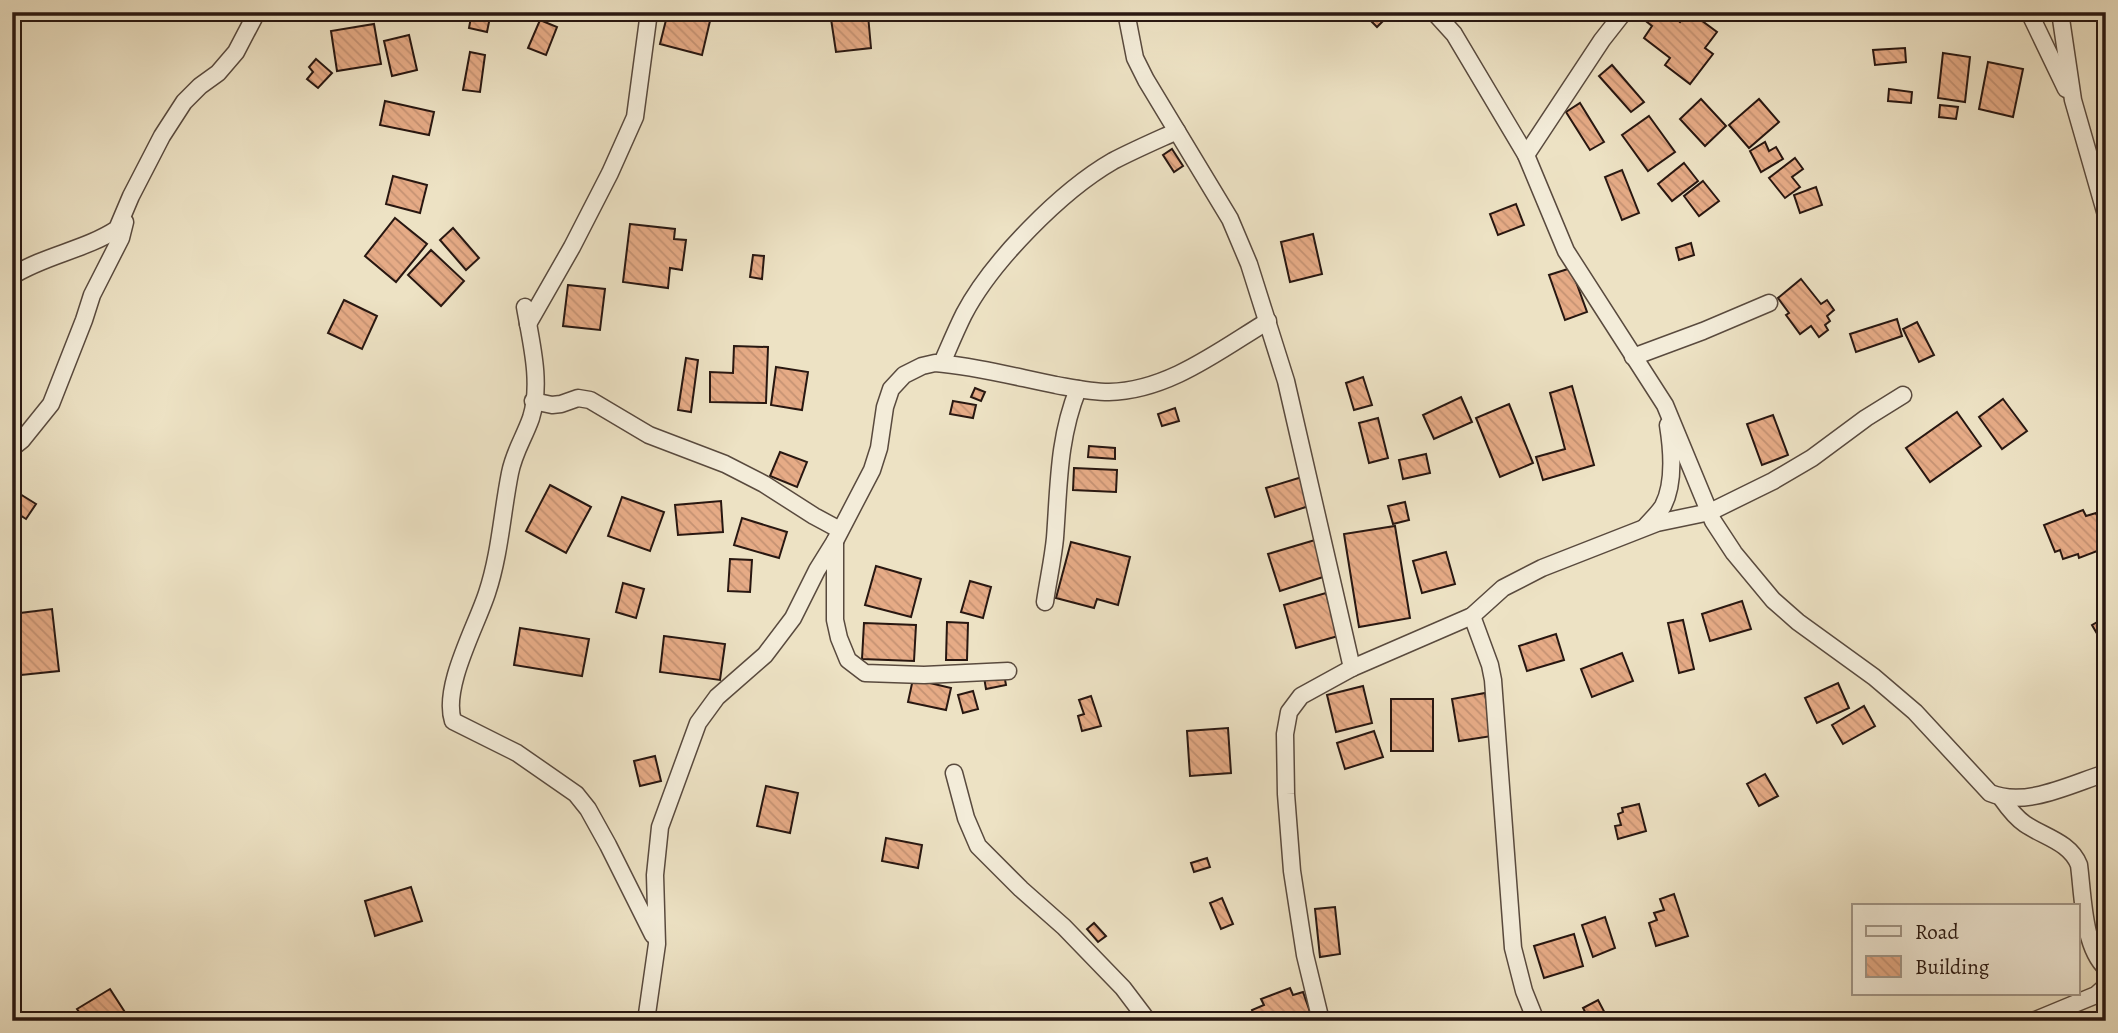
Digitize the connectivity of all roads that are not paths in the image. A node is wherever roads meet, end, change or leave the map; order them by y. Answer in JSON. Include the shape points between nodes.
{"nodes":[{"id":1,"x":257,"y":12,"type":"edge"},
{"id":2,"x":649,"y":12,"type":"edge"},
{"id":3,"x":1126,"y":12,"type":"edge"},
{"id":4,"x":1434,"y":12,"type":"edge"},
{"id":5,"x":1624,"y":12,"type":"edge"},
{"id":6,"x":2029,"y":12,"type":"edge"},
{"id":7,"x":2060,"y":12,"type":"edge"},
{"id":8,"x":2073,"y":100,"type":"junction"},
{"id":9,"x":1177,"y":131,"type":"junction"},
{"id":10,"x":1526,"y":155,"type":"junction"},
{"id":11,"x":131,"y":196,"type":"junction"},
{"id":12,"x":2106,"y":215,"type":"edge"},
{"id":13,"x":12,"y":276,"type":"edge"},
{"id":14,"x":1769,"y":303,"type":"dead end"},
{"id":15,"x":525,"y":307,"type":"dead end"},
{"id":16,"x":1268,"y":321,"type":"junction"},
{"id":17,"x":528,"y":324,"type":"junction"},
{"id":18,"x":1633,"y":356,"type":"junction"},
{"id":19,"x":942,"y":363,"type":"junction"},
{"id":20,"x":1078,"y":389,"type":"junction"},
{"id":21,"x":1903,"y":395,"type":"dead end"},
{"id":22,"x":533,"y":401,"type":"junction"},
{"id":23,"x":1665,"y":405,"type":"junction"},
{"id":24,"x":12,"y":448,"type":"edge"},
{"id":25,"x":1710,"y":512,"type":"junction"},
{"id":26,"x":1643,"y":529,"type":"junction"},
{"id":27,"x":838,"y":536,"type":"junction"},
{"id":28,"x":1045,"y":602,"type":"dead end"},
{"id":29,"x":1472,"y":616,"type":"junction"},
{"id":30,"x":1352,"y":668,"type":"junction"},
{"id":31,"x":1008,"y":671,"type":"dead end"},
{"id":32,"x":954,"y":773,"type":"dead end"},
{"id":33,"x":2106,"y":773,"type":"edge"},
{"id":34,"x":2002,"y":799,"type":"junction"},
{"id":35,"x":657,"y":944,"type":"junction"},
{"id":36,"x":2106,"y":968,"type":"edge"},
{"id":37,"x":2106,"y":986,"type":"edge"},
{"id":38,"x":646,"y":1021,"type":"edge"},
{"id":39,"x":1148,"y":1021,"type":"edge"},
{"id":40,"x":1321,"y":1021,"type":"edge"},
{"id":41,"x":1536,"y":1021,"type":"edge"},
{"id":42,"x":2033,"y":1021,"type":"edge"}],
"edges":[{"from":1,"to":11,"type":"street","via":[[236,52],[184,102]]},
{"from":2,"to":17,"type":"street","via":[[635,117],[572,247]]},
{"from":3,"to":9,"type":"street","via":[[1135,58]]},
{"from":4,"to":10,"type":"street","via":[[1454,34]]},
{"from":5,"to":10,"type":"street"},
{"from":6,"to":8,"type":"street"},
{"from":7,"to":8,"type":"street"},
{"from":8,"to":12,"type":"street"},
{"from":9,"to":16,"type":"street","via":[[1230,219]]},
{"from":9,"to":19,"type":"street","via":[[1085,180],[1016,242],[964,313]]},
{"from":10,"to":18,"type":"street","via":[[1566,251]]},
{"from":11,"to":13,"type":"street","via":[[117,229],[110,234]]},
{"from":11,"to":24,"type":"street","via":[[121,238],[92,295],[51,404]]},
{"from":14,"to":18,"type":"street"},
{"from":15,"to":17,"type":"street"},
{"from":16,"to":20,"type":"street","via":[[1165,380],[1109,392]]},
{"from":16,"to":30,"type":"street"},
{"from":17,"to":22,"type":"street"},
{"from":18,"to":23,"type":"street"},
{"from":19,"to":20,"type":"street"},
{"from":19,"to":27,"type":"street","via":[[904,375],[891,389],[872,470]]},
{"from":20,"to":28,"type":"street","via":[[1064,433]]},
{"from":21,"to":25,"type":"street","via":[[1794,469]]},
{"from":22,"to":27,"type":"street","via":[[552,405],[590,400],[649,435],[764,484]]},
{"from":22,"to":35,"type":"street","via":[[531,417],[513,455],[487,594],[466,645],[450,710],[453,720],[517,753],[576,794],[608,845]]},
{"from":23,"to":25,"type":"street"},
{"from":23,"to":26,"type":"street","via":[[1671,441],[1668,490],[1662,507]]},
{"from":25,"to":26,"type":"street"},
{"from":25,"to":34,"type":"street","via":[[1734,552],[1773,600],[1915,712],[1990,793]]},
{"from":26,"to":29,"type":"street","via":[[1542,568],[1503,588]]},
{"from":27,"to":31,"type":"street","via":[[835,620],[848,660],[865,673]]},
{"from":27,"to":35,"type":"street","via":[[793,618],[765,655],[718,697],[698,723],[660,827],[655,875]]},
{"from":29,"to":30,"type":"street"},
{"from":29,"to":41,"type":"street","via":[[1493,680],[1513,948]]},
{"from":30,"to":40,"type":"street","via":[[1301,696],[1289,712],[1284,734],[1292,871]]},
{"from":32,"to":39,"type":"street","via":[[978,846],[1123,988]]},
{"from":33,"to":34,"type":"street","via":[[2034,797]]},
{"from":34,"to":36,"type":"street","via":[[2026,825],[2075,855],[2090,941],[2096,959]]},
{"from":35,"to":38,"type":"street"},
{"from":37,"to":42,"type":"street","via":[[2096,995]]}]}
